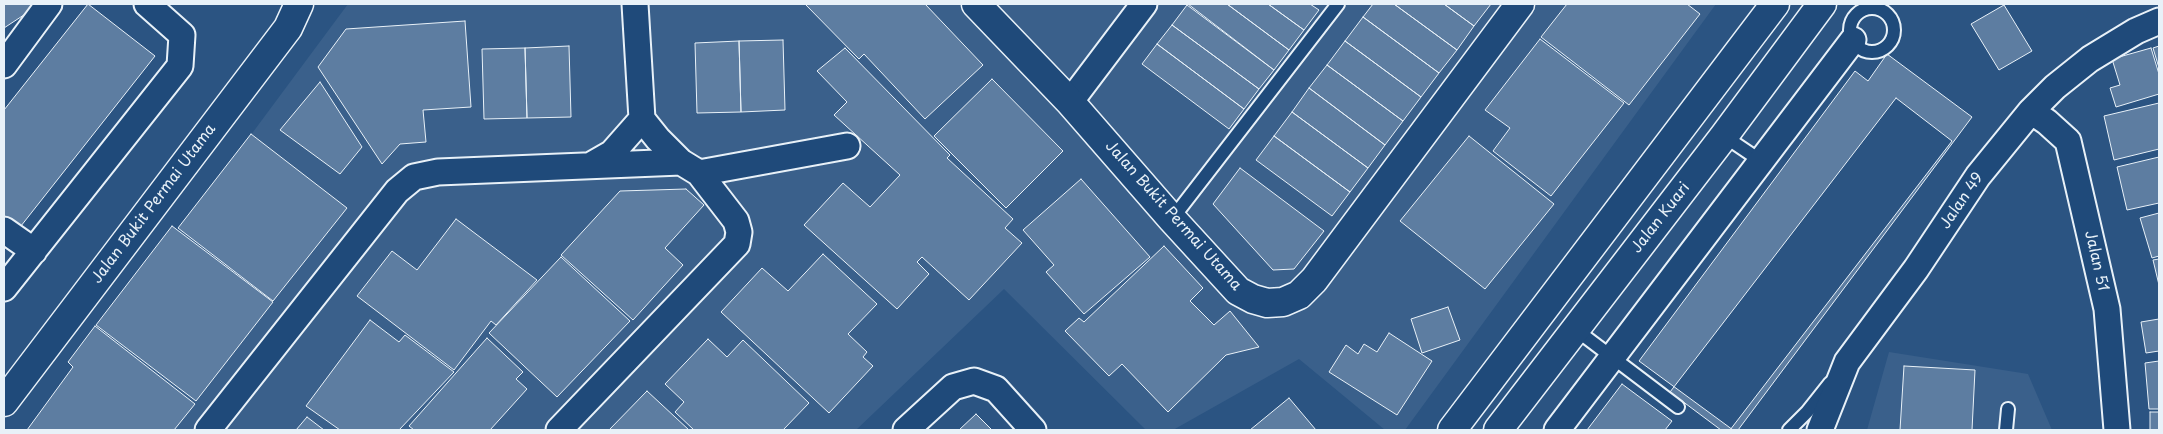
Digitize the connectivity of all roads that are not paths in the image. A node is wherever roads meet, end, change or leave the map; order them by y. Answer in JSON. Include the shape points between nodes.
{"nodes":[{"id":1,"x":49,"y":4,"type":"edge"},
{"id":2,"x":147,"y":4,"type":"edge"},
{"id":3,"x":298,"y":4,"type":"edge"},
{"id":4,"x":635,"y":4,"type":"edge"},
{"id":5,"x":976,"y":4,"type":"edge"},
{"id":6,"x":1144,"y":4,"type":"edge"},
{"id":7,"x":1338,"y":4,"type":"edge"},
{"id":8,"x":1520,"y":4,"type":"edge"},
{"id":9,"x":1775,"y":4,"type":"edge"},
{"id":10,"x":1822,"y":4,"type":"edge"},
{"id":11,"x":2159,"y":21,"type":"edge"},
{"id":12,"x":1852,"y":40,"type":"dead end"},
{"id":13,"x":4,"y":65,"type":"edge"},
{"id":14,"x":1070,"y":102,"type":"junction"},
{"id":15,"x":2031,"y":112,"type":"junction"},
{"id":16,"x":642,"y":119,"type":"junction"},
{"id":17,"x":1724,"y":136,"type":"junction"},
{"id":18,"x":848,"y":146,"type":"dead end"},
{"id":19,"x":1761,"y":161,"type":"junction"},
{"id":20,"x":591,"y":165,"type":"junction"},
{"id":21,"x":690,"y":167,"type":"junction"},
{"id":22,"x":1172,"y":220,"type":"junction"},
{"id":23,"x":4,"y":230,"type":"edge"},
{"id":24,"x":34,"y":251,"type":"junction"},
{"id":25,"x":4,"y":288,"type":"edge"},
{"id":26,"x":1575,"y":329,"type":"junction"},
{"id":27,"x":1612,"y":357,"type":"junction"},
{"id":28,"x":1847,"y":362,"type":"junction"},
{"id":29,"x":4,"y":375,"type":"edge"},
{"id":30,"x":4,"y":402,"type":"edge"},
{"id":31,"x":1678,"y":407,"type":"dead end"},
{"id":32,"x":2008,"y":409,"type":"dead end"},
{"id":33,"x":208,"y":430,"type":"edge"},
{"id":34,"x":559,"y":430,"type":"edge"},
{"id":35,"x":906,"y":430,"type":"edge"},
{"id":36,"x":1033,"y":430,"type":"edge"},
{"id":37,"x":1452,"y":430,"type":"edge"},
{"id":38,"x":1498,"y":430,"type":"edge"},
{"id":39,"x":1557,"y":430,"type":"edge"},
{"id":40,"x":1789,"y":430,"type":"edge"},
{"id":41,"x":1820,"y":430,"type":"edge"},
{"id":42,"x":2006,"y":430,"type":"edge"},
{"id":43,"x":2117,"y":430,"type":"edge"}],
"edges":[{"from":1,"to":13,"type":"street"},
{"from":2,"to":24,"type":"street","via":[[182,35],[180,66]]},
{"from":3,"to":29,"type":"street","name":"Jalan Bukit Permai Utama","via":[[275,18]]},
{"from":3,"to":30,"type":"street","name":"Jalan Bukit Permai Utama","via":[[288,28]]},
{"from":4,"to":16,"type":"street"},
{"from":5,"to":14,"type":"street","name":"Jalan Bukit Permai Utama"},
{"from":6,"to":14,"type":"street"},
{"from":7,"to":22,"type":"lane"},
{"from":8,"to":22,"type":"street","name":"Jalan Bukit Permai Utama","via":[[1314,280],[1298,295],[1283,302],[1267,302],[1238,291]]},
{"from":9,"to":37,"type":"street"},
{"from":10,"to":17,"type":"street","name":"Jalan Kuari"},
{"from":11,"to":15,"type":"street","name":"Jalan 49","via":[[2090,59],[2055,87]]},
{"from":12,"to":19,"type":"street"},
{"from":14,"to":22,"type":"street","name":"Jalan Bukit Permai Utama"},
{"from":15,"to":28,"type":"street","name":"Jalan 49","via":[[1978,176],[1916,269]]},
{"from":15,"to":43,"type":"street","name":"Jalan 51","via":[[2068,141],[2107,309]]},
{"from":16,"to":20,"type":"street","via":[[612,153]]},
{"from":16,"to":21,"type":"street"},
{"from":17,"to":19,"type":"lane"},
{"from":17,"to":26,"type":"street","name":"Jalan Kuari"},
{"from":18,"to":21,"type":"street"},
{"from":19,"to":27,"type":"street"},
{"from":20,"to":21,"type":"street"},
{"from":20,"to":33,"type":"street","via":[[438,172],[414,177],[397,191]]},
{"from":21,"to":34,"type":"street","via":[[736,221],[740,232],[737,244]]},
{"from":23,"to":24,"type":"street"},
{"from":24,"to":25,"type":"street"},
{"from":26,"to":27,"type":"lane"},
{"from":26,"to":38,"type":"street","name":"Jalan Kuari"},
{"from":27,"to":31,"type":"lane"},
{"from":27,"to":39,"type":"street"},
{"from":28,"to":40,"type":"lane"},
{"from":28,"to":41,"type":"street","name":"Jalan 49"},
{"from":32,"to":42,"type":"lane"},
{"from":35,"to":36,"type":"street","via":[[953,387],[974,381],[996,389]]}]}
